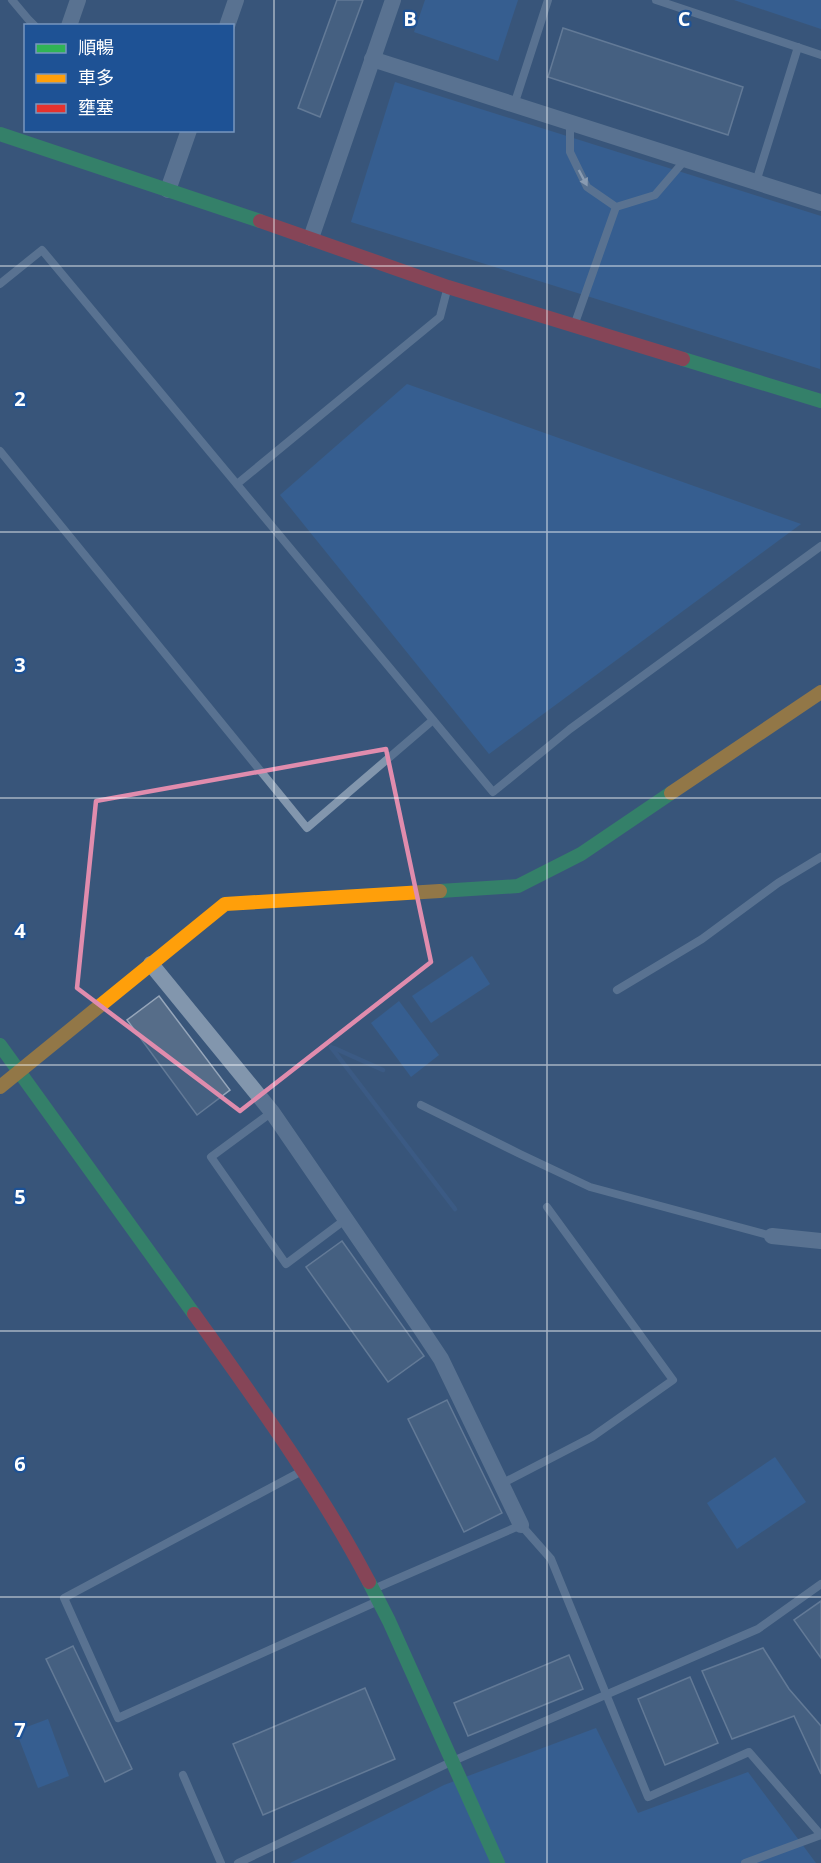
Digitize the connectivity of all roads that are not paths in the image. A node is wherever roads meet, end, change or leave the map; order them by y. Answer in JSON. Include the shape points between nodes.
{"nodes":[{"id":1,"x":12,"y":0,"type":"edge"},
{"id":2,"x":78,"y":0,"type":"edge"},
{"id":3,"x":236,"y":0,"type":"edge"},
{"id":4,"x":393,"y":0,"type":"edge"},
{"id":5,"x":548,"y":0,"type":"edge"},
{"id":6,"x":656,"y":0,"type":"edge"},
{"id":7,"x":33,"y":24,"type":"edge"},
{"id":8,"x":70,"y":24,"type":"edge"},
{"id":9,"x":228,"y":24,"type":"edge"},
{"id":10,"x":798,"y":47,"type":"junction"},
{"id":11,"x":821,"y":55,"type":"edge"},
{"id":12,"x":372,"y":59,"type":"junction"},
{"id":13,"x":514,"y":105,"type":"junction"},
{"id":14,"x":570,"y":123,"type":"junction"},
{"id":15,"x":188,"y":132,"type":"edge"},
{"id":16,"x":0,"y":135,"type":"edge"},
{"id":17,"x":32,"y":137,"type":"edge"},
{"id":18,"x":685,"y":160,"type":"junction"},
{"id":19,"x":756,"y":182,"type":"junction"},
{"id":20,"x":168,"y":190,"type":"junction"},
{"id":21,"x":821,"y":203,"type":"edge"},
{"id":22,"x":616,"y":207,"type":"junction"},
{"id":23,"x":311,"y":238,"type":"junction"},
{"id":24,"x":0,"y":284,"type":"edge"},
{"id":25,"x":448,"y":287,"type":"junction"},
{"id":26,"x":574,"y":326,"type":"junction"},
{"id":27,"x":821,"y":401,"type":"edge"},
{"id":28,"x":0,"y":451,"type":"edge"},
{"id":29,"x":237,"y":484,"type":"junction"},
{"id":30,"x":821,"y":546,"type":"edge"},
{"id":31,"x":821,"y":692,"type":"edge"},
{"id":32,"x":433,"y":720,"type":"junction"},
{"id":33,"x":821,"y":857,"type":"edge"},
{"id":34,"x":151,"y":964,"type":"junction"},
{"id":35,"x":617,"y":990,"type":"dead end"},
{"id":36,"x":0,"y":1045,"type":"edge"},
{"id":37,"x":20,"y":1072,"type":"junction"},
{"id":38,"x":0,"y":1087,"type":"edge"},
{"id":39,"x":421,"y":1105,"type":"dead end"},
{"id":40,"x":272,"y":1112,"type":"junction"},
{"id":41,"x":547,"y":1207,"type":"dead end"},
{"id":42,"x":346,"y":1219,"type":"junction"},
{"id":43,"x":772,"y":1236,"type":"joint"},
{"id":44,"x":821,"y":1241,"type":"edge"},
{"id":45,"x":304,"y":1470,"type":"junction"},
{"id":46,"x":501,"y":1484,"type":"junction"},
{"id":47,"x":521,"y":1526,"type":"junction"},
{"id":48,"x":821,"y":1584,"type":"edge"},
{"id":49,"x":375,"y":1595,"type":"junction"},
{"id":50,"x":607,"y":1694,"type":"junction"},
{"id":51,"x":453,"y":1761,"type":"junction"},
{"id":52,"x":183,"y":1775,"type":"dead end"},
{"id":53,"x":821,"y":1835,"type":"edge"},
{"id":54,"x":220,"y":1863,"type":"edge"},
{"id":55,"x":238,"y":1863,"type":"edge"},
{"id":56,"x":498,"y":1863,"type":"edge"},
{"id":57,"x":745,"y":1863,"type":"edge"}],
"edges":[{"from":1,"to":7,"type":"lane"},
{"from":2,"to":8,"type":"street"},
{"from":3,"to":9,"type":"street"},
{"from":4,"to":12,"type":"street"},
{"from":5,"to":13,"type":"lane"},
{"from":6,"to":10,"type":"lane"},
{"from":10,"to":11,"type":"lane"},
{"from":10,"to":19,"type":"lane"},
{"from":12,"to":13,"type":"street"},
{"from":12,"to":23,"type":"street"},
{"from":13,"to":14,"type":"street"},
{"from":14,"to":18,"type":"street"},
{"from":14,"to":22,"type":"lane","one_way":true,"via":[[570,152],[587,187]]},
{"from":15,"to":20,"type":"street"},
{"from":16,"to":17,"type":"street"},
{"from":17,"to":20,"type":"street"},
{"from":18,"to":19,"type":"street"},
{"from":18,"to":22,"type":"lane","via":[[655,195]]},
{"from":19,"to":21,"type":"street"},
{"from":20,"to":23,"type":"street"},
{"from":22,"to":26,"type":"lane"},
{"from":23,"to":25,"type":"street"},
{"from":24,"to":29,"type":"lane","via":[[42,250]]},
{"from":25,"to":26,"type":"street"},
{"from":25,"to":29,"type":"lane","via":[[440,317]]},
{"from":26,"to":27,"type":"street"},
{"from":28,"to":32,"type":"lane","via":[[307,828]]},
{"from":29,"to":32,"type":"lane"},
{"from":30,"to":32,"type":"lane","via":[[570,729],[493,792]]},
{"from":31,"to":34,"type":"street","via":[[581,854],[518,886],[225,904]]},
{"from":33,"to":35,"type":"lane","via":[[702,939]]},
{"from":34,"to":37,"type":"street"},
{"from":34,"to":40,"type":"street"},
{"from":36,"to":37,"type":"street"},
{"from":37,"to":38,"type":"street"},
{"from":37,"to":45,"type":"street"},
{"from":39,"to":43,"type":"lane","via":[[590,1187]]},
{"from":40,"to":42,"type":"street"},
{"from":40,"to":42,"type":"lane","via":[[211,1156],[286,1264]]},
{"from":41,"to":46,"type":"lane","via":[[673,1380],[592,1437]]},
{"from":42,"to":46,"type":"street","via":[[441,1359]]},
{"from":43,"to":44,"type":"street"},
{"from":45,"to":49,"type":"street","via":[[345,1536]]},
{"from":45,"to":49,"type":"lane","via":[[64,1598],[118,1719]]},
{"from":46,"to":47,"type":"street"},
{"from":47,"to":49,"type":"lane"},
{"from":47,"to":50,"type":"lane","via":[[551,1559]]},
{"from":48,"to":50,"type":"lane","via":[[758,1629]]},
{"from":49,"to":51,"type":"street"},
{"from":50,"to":51,"type":"lane"},
{"from":50,"to":53,"type":"lane","via":[[648,1797],[748,1752]]},
{"from":51,"to":55,"type":"lane"},
{"from":51,"to":56,"type":"street"},
{"from":52,"to":54,"type":"lane"},
{"from":53,"to":57,"type":"lane"}]}
